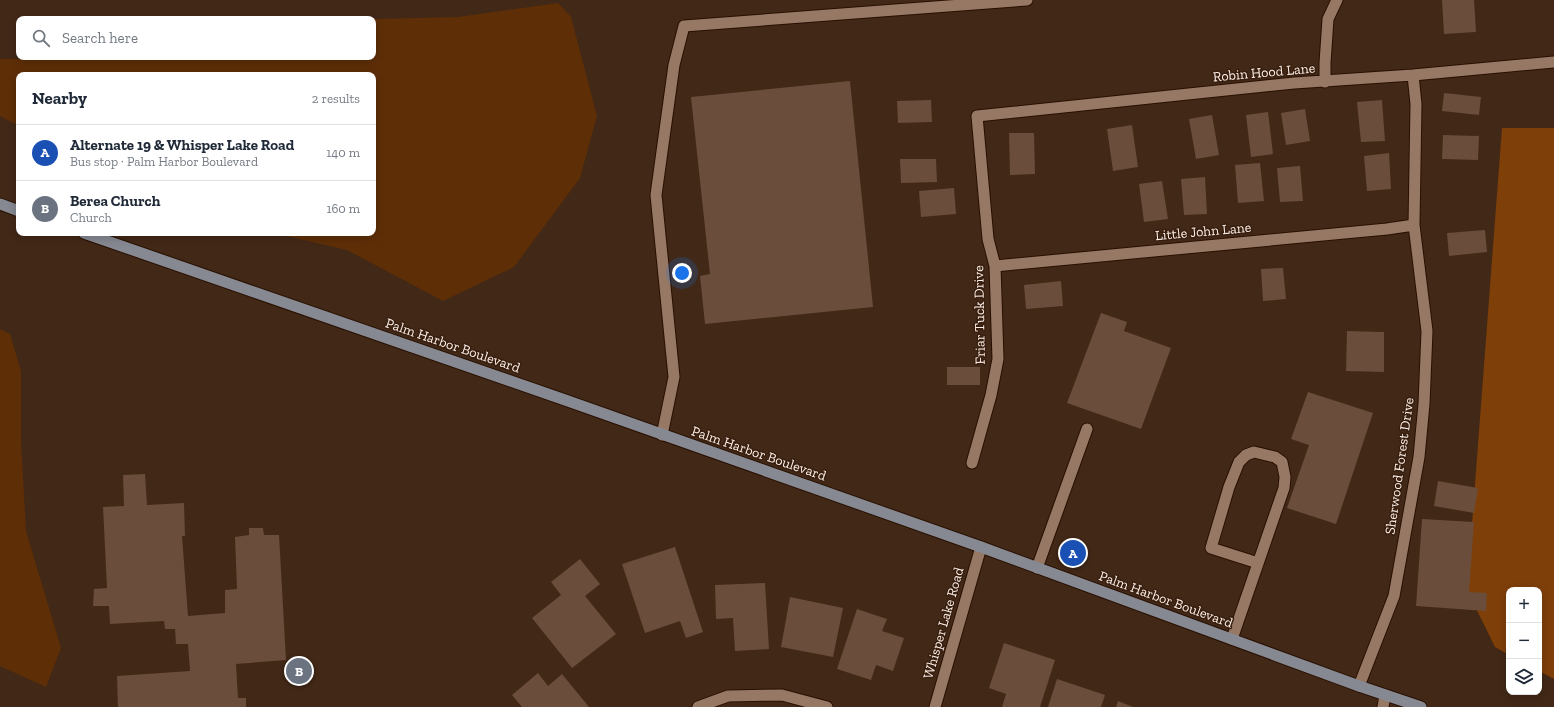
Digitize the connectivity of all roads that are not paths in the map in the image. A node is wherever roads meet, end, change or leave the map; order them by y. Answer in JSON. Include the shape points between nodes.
{"nodes":[{"id":1,"x":1027,"y":0,"type":"edge"},
{"id":2,"x":1337,"y":0,"type":"edge"},
{"id":3,"x":1554,"y":62,"type":"edge"},
{"id":4,"x":1413,"y":75,"type":"junction"},
{"id":5,"x":1325,"y":82,"type":"junction"},
{"id":6,"x":977,"y":116,"type":"joint"},
{"id":7,"x":0,"y":204,"type":"edge"},
{"id":8,"x":16,"y":210,"type":"edge"},
{"id":9,"x":1414,"y":226,"type":"junction"},
{"id":10,"x":93,"y":236,"type":"edge"},
{"id":11,"x":995,"y":266,"type":"junction"},
{"id":12,"x":1087,"y":429,"type":"dead end"},
{"id":13,"x":662,"y":435,"type":"junction"},
{"id":14,"x":972,"y":463,"type":"dead end"},
{"id":15,"x":981,"y":547,"type":"junction"},
{"id":16,"x":1258,"y":563,"type":"junction"},
{"id":17,"x":1037,"y":568,"type":"junction"},
{"id":18,"x":1232,"y":639,"type":"junction"},
{"id":19,"x":1359,"y":686,"type":"junction"},
{"id":20,"x":1385,"y":695,"type":"junction"},
{"id":21,"x":698,"y":707,"type":"edge"},
{"id":22,"x":827,"y":707,"type":"edge"},
{"id":23,"x":935,"y":707,"type":"edge"},
{"id":24,"x":1383,"y":707,"type":"edge"},
{"id":25,"x":1421,"y":707,"type":"edge"}],
"edges":[{"from":1,"to":13,"type":"street","via":[[684,26],[674,65],[656,194],[674,377]]},
{"from":2,"to":5,"type":"street","via":[[1328,19]]},
{"from":3,"to":4,"type":"street","name":"Robin Hood Lane"},
{"from":4,"to":5,"type":"street","name":"Robin Hood Lane"},
{"from":4,"to":9,"type":"street","name":"Sherwood Forest Drive","via":[[1416,104]]},
{"from":5,"to":6,"type":"street","name":"Robin Hood Lane","via":[[1294,83]]},
{"from":6,"to":11,"type":"street","name":"Friar Tuck Drive","via":[[988,239]]},
{"from":7,"to":8,"type":"main road"},
{"from":9,"to":11,"type":"street","name":"Little John Lane"},
{"from":9,"to":19,"type":"street","name":"Sherwood Forest Drive","via":[[1427,331],[1419,457],[1394,596]]},
{"from":10,"to":13,"type":"main road","name":"Palm Harbor Boulevard"},
{"from":11,"to":14,"type":"street","name":"Friar Tuck Drive","via":[[998,359]]},
{"from":12,"to":17,"type":"street"},
{"from":13,"to":15,"type":"main road","name":"Palm Harbor Boulevard"},
{"from":15,"to":17,"type":"main road","name":"Palm Harbor Boulevard"},
{"from":15,"to":23,"type":"street","name":"Whisper Lake Road"},
{"from":16,"to":16,"type":"street","via":[[1284,488],[1285,477],[1282,462],[1275,457],[1254,452],[1239,462],[1211,548]]},
{"from":16,"to":18,"type":"street"},
{"from":17,"to":18,"type":"main road","name":"Palm Harbor Boulevard"},
{"from":18,"to":19,"type":"main road","name":"Palm Harbor Boulevard"},
{"from":19,"to":20,"type":"main road","name":"Palm Harbor Boulevard"},
{"from":20,"to":24,"type":"street"},
{"from":20,"to":25,"type":"main road","name":"Palm Harbor Boulevard"},
{"from":21,"to":22,"type":"street","via":[[728,696],[782,695]]}]}
